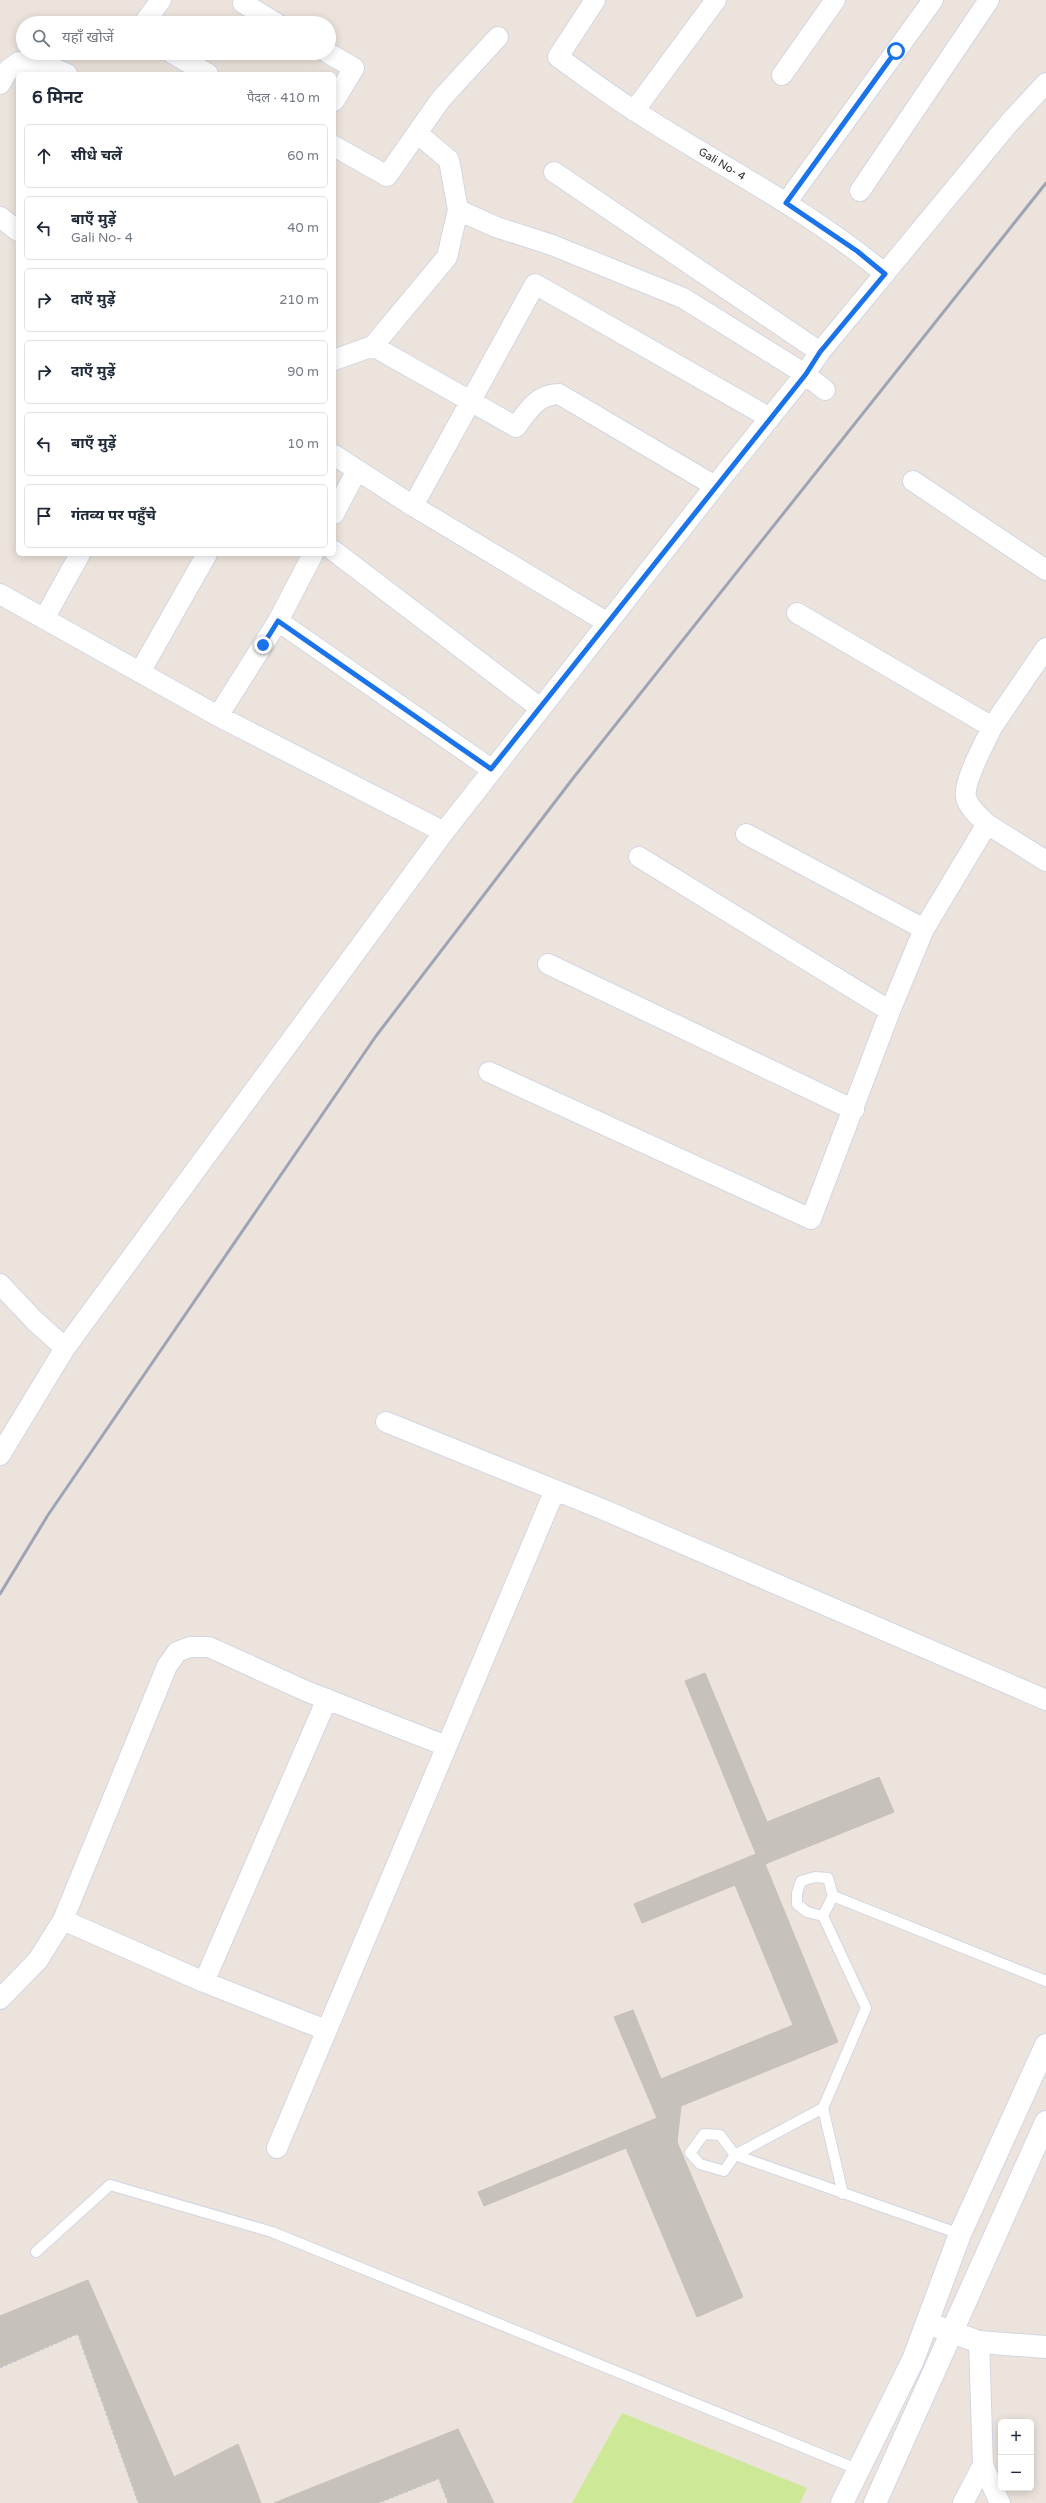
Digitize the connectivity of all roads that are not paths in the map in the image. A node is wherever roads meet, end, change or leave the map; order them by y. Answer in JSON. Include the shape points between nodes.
{"nodes":[{"id":1,"x":161,"y":0,"type":"edge"},
{"id":2,"x":595,"y":0,"type":"edge"},
{"id":3,"x":716,"y":0,"type":"edge"},
{"id":4,"x":835,"y":0,"type":"edge"},
{"id":5,"x":933,"y":0,"type":"edge"},
{"id":6,"x":989,"y":0,"type":"edge"},
{"id":7,"x":243,"y":3,"type":"dead end"},
{"id":8,"x":149,"y":16,"type":"edge"},
{"id":9,"x":264,"y":16,"type":"edge"},
{"id":10,"x":498,"y":37,"type":"dead end"},
{"id":11,"x":336,"y":58,"type":"edge"},
{"id":12,"x":184,"y":60,"type":"edge"},
{"id":13,"x":62,"y":72,"type":"edge"},
{"id":14,"x":205,"y":72,"type":"edge"},
{"id":15,"x":782,"y":75,"type":"dead end"},
{"id":16,"x":1046,"y":83,"type":"edge"},
{"id":17,"x":0,"y":84,"type":"edge"},
{"id":18,"x":336,"y":98,"type":"edge"},
{"id":19,"x":634,"y":111,"type":"junction"},
{"id":20,"x":417,"y":133,"type":"junction"},
{"id":21,"x":336,"y":147,"type":"edge"},
{"id":22,"x":554,"y":172,"type":"dead end"},
{"id":23,"x":860,"y":191,"type":"dead end"},
{"id":24,"x":786,"y":203,"type":"junction"},
{"id":25,"x":458,"y":210,"type":"junction"},
{"id":26,"x":0,"y":217,"type":"edge"},
{"id":27,"x":16,"y":229,"type":"edge"},
{"id":28,"x":885,"y":274,"type":"junction"},
{"id":29,"x":372,"y":346,"type":"junction"},
{"id":30,"x":820,"y":352,"type":"junction"},
{"id":31,"x":336,"y":359,"type":"edge"},
{"id":32,"x":806,"y":374,"type":"junction"},
{"id":33,"x":825,"y":390,"type":"dead end"},
{"id":34,"x":471,"y":401,"type":"junction"},
{"id":35,"x":770,"y":418,"type":"junction"},
{"id":36,"x":336,"y":456,"type":"edge"},
{"id":37,"x":357,"y":470,"type":"junction"},
{"id":38,"x":913,"y":481,"type":"dead end"},
{"id":39,"x":715,"y":486,"type":"junction"},
{"id":40,"x":413,"y":506,"type":"junction"},
{"id":41,"x":336,"y":510,"type":"edge"},
{"id":42,"x":336,"y":553,"type":"edge"},
{"id":43,"x":79,"y":556,"type":"edge"},
{"id":44,"x":205,"y":556,"type":"edge"},
{"id":45,"x":312,"y":556,"type":"edge"},
{"id":46,"x":1046,"y":570,"type":"edge"},
{"id":47,"x":0,"y":594,"type":"edge"},
{"id":48,"x":797,"y":613,"type":"dead end"},
{"id":49,"x":44,"y":619,"type":"junction"},
{"id":50,"x":278,"y":621,"type":"junction"},
{"id":51,"x":608,"y":623,"type":"junction"},
{"id":52,"x":1046,"y":648,"type":"edge"},
{"id":53,"x":140,"y":672,"type":"junction"},
{"id":54,"x":540,"y":708,"type":"junction"},
{"id":55,"x":218,"y":716,"type":"junction"},
{"id":56,"x":992,"y":727,"type":"junction"},
{"id":57,"x":491,"y":769,"type":"junction"},
{"id":58,"x":987,"y":824,"type":"junction"},
{"id":59,"x":444,"y":832,"type":"junction"},
{"id":60,"x":746,"y":834,"type":"dead end"},
{"id":61,"x":639,"y":857,"type":"dead end"},
{"id":62,"x":1046,"y":861,"type":"edge"},
{"id":63,"x":924,"y":929,"type":"junction"},
{"id":64,"x":548,"y":964,"type":"dead end"},
{"id":65,"x":890,"y":1011,"type":"junction"},
{"id":66,"x":489,"y":1072,"type":"dead end"},
{"id":67,"x":854,"y":1110,"type":"junction"},
{"id":68,"x":0,"y":1284,"type":"edge"},
{"id":69,"x":65,"y":1348,"type":"junction"},
{"id":70,"x":386,"y":1422,"type":"dead end"},
{"id":71,"x":0,"y":1455,"type":"edge"},
{"id":72,"x":555,"y":1490,"type":"junction"},
{"id":73,"x":327,"y":1699,"type":"junction"},
{"id":74,"x":1046,"y":1700,"type":"edge"},
{"id":75,"x":446,"y":1746,"type":"junction"},
{"id":76,"x":833,"y":1896,"type":"junction"},
{"id":77,"x":823,"y":1916,"type":"junction"},
{"id":78,"x":63,"y":1920,"type":"junction"},
{"id":79,"x":1046,"y":1981,"type":"edge"},
{"id":80,"x":204,"y":1982,"type":"junction"},
{"id":81,"x":0,"y":1999,"type":"edge"},
{"id":82,"x":326,"y":2030,"type":"junction"},
{"id":83,"x":1046,"y":2045,"type":"edge"},
{"id":84,"x":823,"y":2108,"type":"junction"},
{"id":85,"x":1046,"y":2122,"type":"edge"},
{"id":86,"x":276,"y":2148,"type":"dead end"},
{"id":87,"x":843,"y":2194,"type":"junction"},
{"id":88,"x":960,"y":2234,"type":"junction"},
{"id":89,"x":36,"y":2252,"type":"dead end"},
{"id":90,"x":927,"y":2323,"type":"junction"},
{"id":91,"x":950,"y":2332,"type":"junction"},
{"id":92,"x":979,"y":2342,"type":"junction"},
{"id":93,"x":1046,"y":2347,"type":"edge"},
{"id":94,"x":983,"y":2465,"type":"junction"},
{"id":95,"x":857,"y":2470,"type":"junction"},
{"id":96,"x":842,"y":2503,"type":"edge"},
{"id":97,"x":875,"y":2503,"type":"edge"},
{"id":98,"x":963,"y":2503,"type":"edge"},
{"id":99,"x":1000,"y":2503,"type":"edge"}],
"edges":[{"from":1,"to":8,"type":"street"},
{"from":2,"to":19,"type":"street","name":"Gali No- 4","via":[[558,57]]},
{"from":3,"to":19,"type":"street"},
{"from":4,"to":15,"type":"street"},
{"from":5,"to":24,"type":"street"},
{"from":6,"to":23,"type":"street"},
{"from":7,"to":9,"type":"street"},
{"from":10,"to":20,"type":"street","via":[[440,99]]},
{"from":11,"to":18,"type":"street","via":[[354,68]]},
{"from":12,"to":14,"type":"street"},
{"from":13,"to":17,"type":"street","via":[[43,64],[19,62],[9,69]]},
{"from":16,"to":28,"type":"street","via":[[1009,123]]},
{"from":19,"to":24,"type":"street","name":"Gali No- 4"},
{"from":20,"to":21,"type":"street","via":[[386,176]]},
{"from":20,"to":25,"type":"street","via":[[449,160]]},
{"from":22,"to":30,"type":"street"},
{"from":24,"to":28,"type":"street","name":"Gali No- 4","via":[[857,251]]},
{"from":25,"to":29,"type":"street","via":[[447,257]]},
{"from":25,"to":32,"type":"street","via":[[683,298]]},
{"from":26,"to":27,"type":"street"},
{"from":28,"to":30,"type":"street"},
{"from":29,"to":31,"type":"street"},
{"from":29,"to":34,"type":"street"},
{"from":30,"to":32,"type":"street"},
{"from":32,"to":33,"type":"street"},
{"from":32,"to":35,"type":"street"},
{"from":34,"to":35,"type":"street","via":[[536,284]]},
{"from":34,"to":39,"type":"street","via":[[516,427],[529,409],[547,394],[559,394]]},
{"from":34,"to":40,"type":"street"},
{"from":35,"to":39,"type":"street"},
{"from":36,"to":37,"type":"street"},
{"from":37,"to":40,"type":"street"},
{"from":37,"to":41,"type":"street"},
{"from":38,"to":46,"type":"street","via":[[982,530]]},
{"from":39,"to":51,"type":"street"},
{"from":40,"to":51,"type":"street"},
{"from":42,"to":54,"type":"street"},
{"from":43,"to":49,"type":"street"},
{"from":44,"to":53,"type":"street"},
{"from":45,"to":50,"type":"street"},
{"from":47,"to":49,"type":"street"},
{"from":48,"to":56,"type":"street"},
{"from":49,"to":53,"type":"street"},
{"from":50,"to":55,"type":"street"},
{"from":50,"to":57,"type":"street"},
{"from":51,"to":54,"type":"street"},
{"from":52,"to":56,"type":"street"},
{"from":53,"to":55,"type":"street"},
{"from":54,"to":57,"type":"street"},
{"from":55,"to":59,"type":"street"},
{"from":56,"to":58,"type":"street","via":[[966,787],[966,798],[972,810]]},
{"from":57,"to":59,"type":"street"},
{"from":58,"to":62,"type":"street"},
{"from":58,"to":63,"type":"street"},
{"from":59,"to":69,"type":"street"},
{"from":60,"to":63,"type":"street"},
{"from":61,"to":65,"type":"street"},
{"from":63,"to":65,"type":"street"},
{"from":64,"to":67,"type":"street"},
{"from":65,"to":67,"type":"street"},
{"from":66,"to":67,"type":"street","via":[[811,1219]]},
{"from":68,"to":69,"type":"street","via":[[34,1321]]},
{"from":69,"to":71,"type":"street"},
{"from":70,"to":72,"type":"street"},
{"from":72,"to":74,"type":"street"},
{"from":72,"to":75,"type":"street"},
{"from":73,"to":75,"type":"street"},
{"from":73,"to":78,"type":"street","via":[[208,1647],[190,1647],[177,1652],[166,1666]]},
{"from":73,"to":80,"type":"street"},
{"from":75,"to":82,"type":"street"},
{"from":76,"to":77,"type":"lane"},
{"from":76,"to":77,"type":"lane","via":[[828,1878],[815,1877],[801,1881],[797,1904],[807,1912]]},
{"from":76,"to":79,"type":"lane"},
{"from":77,"to":84,"type":"lane","via":[[866,2008]]},
{"from":78,"to":80,"type":"street"},
{"from":78,"to":81,"type":"street","via":[[38,1960]]},
{"from":80,"to":82,"type":"street"},
{"from":82,"to":86,"type":"street"},
{"from":83,"to":88,"type":"main road"},
{"from":84,"to":87,"type":"lane"},
{"from":84,"to":87,"type":"lane","via":[[735,2154]]},
{"from":85,"to":91,"type":"main road"},
{"from":87,"to":88,"type":"lane"},
{"from":88,"to":90,"type":"main road"},
{"from":89,"to":95,"type":"lane","via":[[110,2185],[272,2232]]},
{"from":90,"to":91,"type":"main road"},
{"from":90,"to":95,"type":"main road","via":[[913,2360]]},
{"from":91,"to":92,"type":"main road"},
{"from":91,"to":97,"type":"main road"},
{"from":92,"to":93,"type":"main road"},
{"from":92,"to":94,"type":"street"},
{"from":94,"to":98,"type":"street"},
{"from":94,"to":99,"type":"street"},
{"from":95,"to":96,"type":"main road"}]}
